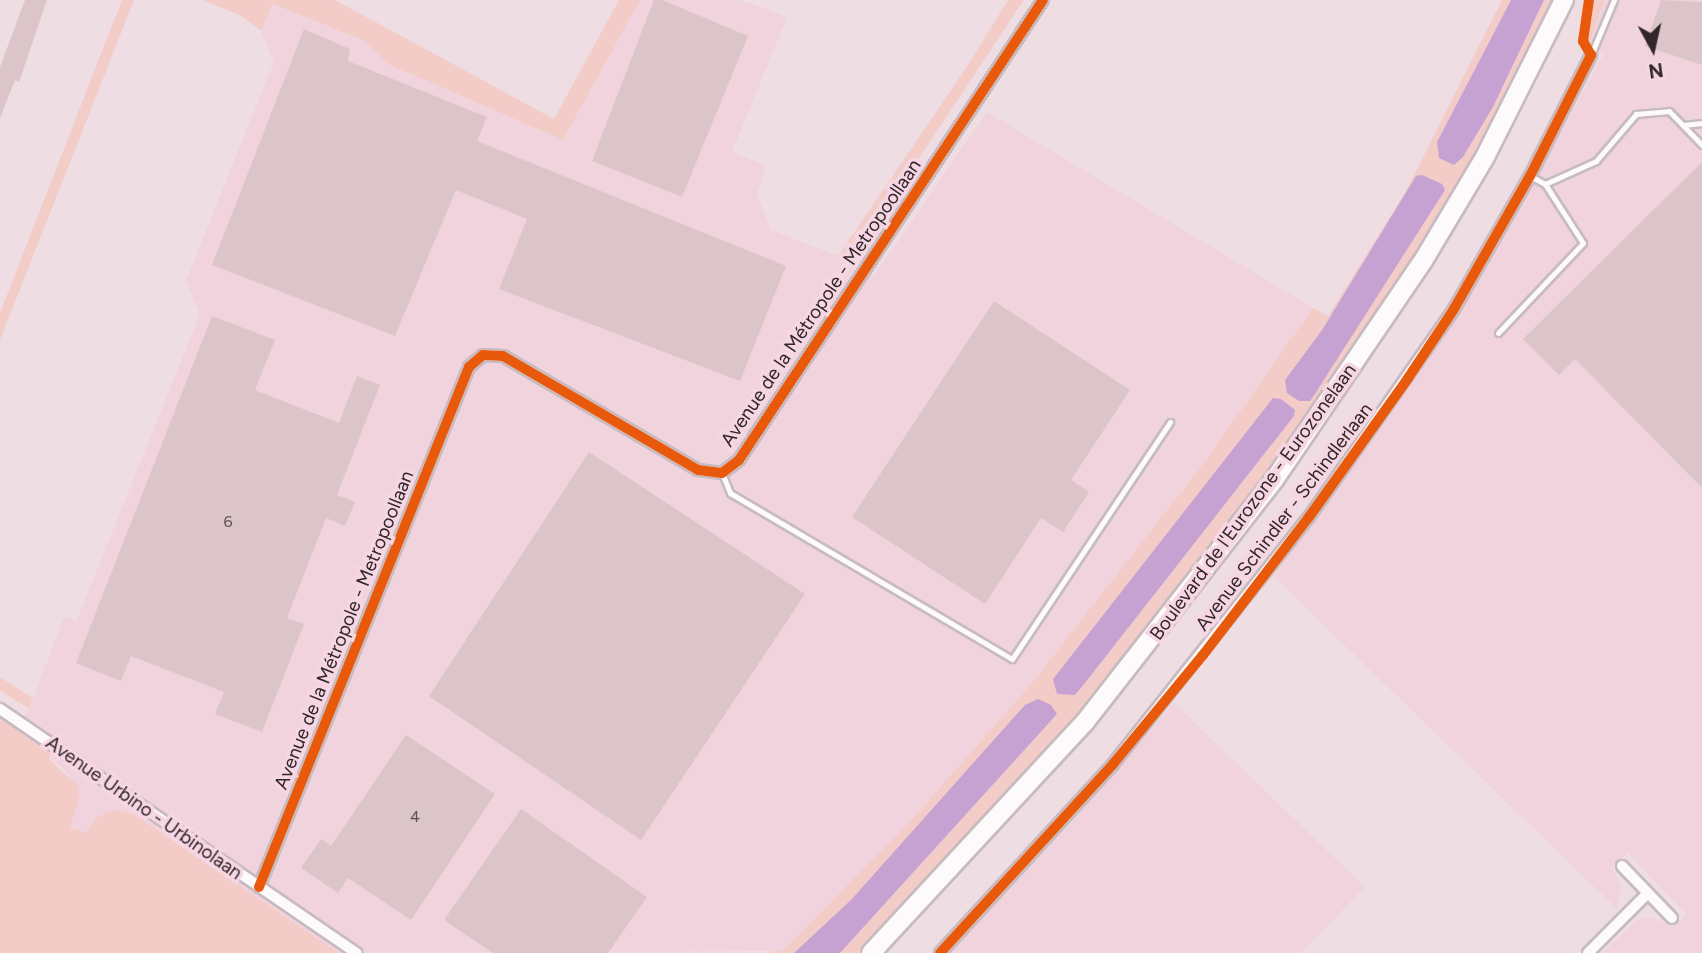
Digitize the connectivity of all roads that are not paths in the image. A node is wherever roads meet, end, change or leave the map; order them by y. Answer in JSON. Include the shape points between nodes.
{"nodes":[{"id":1,"x":1043,"y":0,"type":"edge"},
{"id":2,"x":1564,"y":0,"type":"edge"},
{"id":3,"x":1614,"y":0,"type":"edge"},
{"id":4,"x":1591,"y":55,"type":"joint"},
{"id":5,"x":1702,"y":123,"type":"edge"},
{"id":6,"x":1683,"y":125,"type":"junction"},
{"id":7,"x":1702,"y":145,"type":"edge"},
{"id":8,"x":1530,"y":176,"type":"junction"},
{"id":9,"x":1545,"y":184,"type":"junction"},
{"id":10,"x":1498,"y":333,"type":"dead end"},
{"id":11,"x":1170,"y":422,"type":"dead end"},
{"id":12,"x":722,"y":473,"type":"junction"},
{"id":13,"x":0,"y":709,"type":"edge"},
{"id":14,"x":1622,"y":866,"type":"dead end"},
{"id":15,"x":259,"y":887,"type":"junction"},
{"id":16,"x":1647,"y":894,"type":"junction"},
{"id":17,"x":1672,"y":918,"type":"dead end"},
{"id":18,"x":357,"y":953,"type":"edge"},
{"id":19,"x":871,"y":953,"type":"edge"},
{"id":20,"x":940,"y":953,"type":"edge"},
{"id":21,"x":1588,"y":953,"type":"edge"}],
"edges":[{"from":1,"to":12,"type":"street","name":"Avenue de la Métropole - Metropoollaan","via":[[739,460]]},
{"from":2,"to":19,"type":"highway","name":"Boulevard de l'Eurozone - Eurozonelaan","via":[[1485,157],[1423,261],[1274,480],[1085,722]]},
{"from":3,"to":4,"type":"lane"},
{"from":4,"to":8,"type":"street","name":"Avenue Schindler - Schindlerlaan"},
{"from":5,"to":6,"type":"lane"},
{"from":6,"to":7,"type":"lane"},
{"from":6,"to":9,"type":"lane","via":[[1669,111],[1636,114],[1596,161]]},
{"from":8,"to":9,"type":"lane"},
{"from":8,"to":20,"type":"street","name":"Avenue Schindler - Schindlerlaan","via":[[1454,309],[1256,589],[1113,764]]},
{"from":9,"to":10,"type":"lane","via":[[1583,243]]},
{"from":11,"to":12,"type":"lane","via":[[1012,659],[730,493]]},
{"from":12,"to":15,"type":"street","name":"Avenue de la Métropole - Metropoollaan","via":[[698,470],[503,356],[483,355],[476,361],[464,380]]},
{"from":13,"to":15,"type":"street","name":"Avenue Urbino - Urbinolaan"},
{"from":14,"to":16,"type":"street"},
{"from":15,"to":18,"type":"street","name":"Avenue Urbino - Urbinolaan"},
{"from":16,"to":17,"type":"street"},
{"from":16,"to":21,"type":"street"}]}
